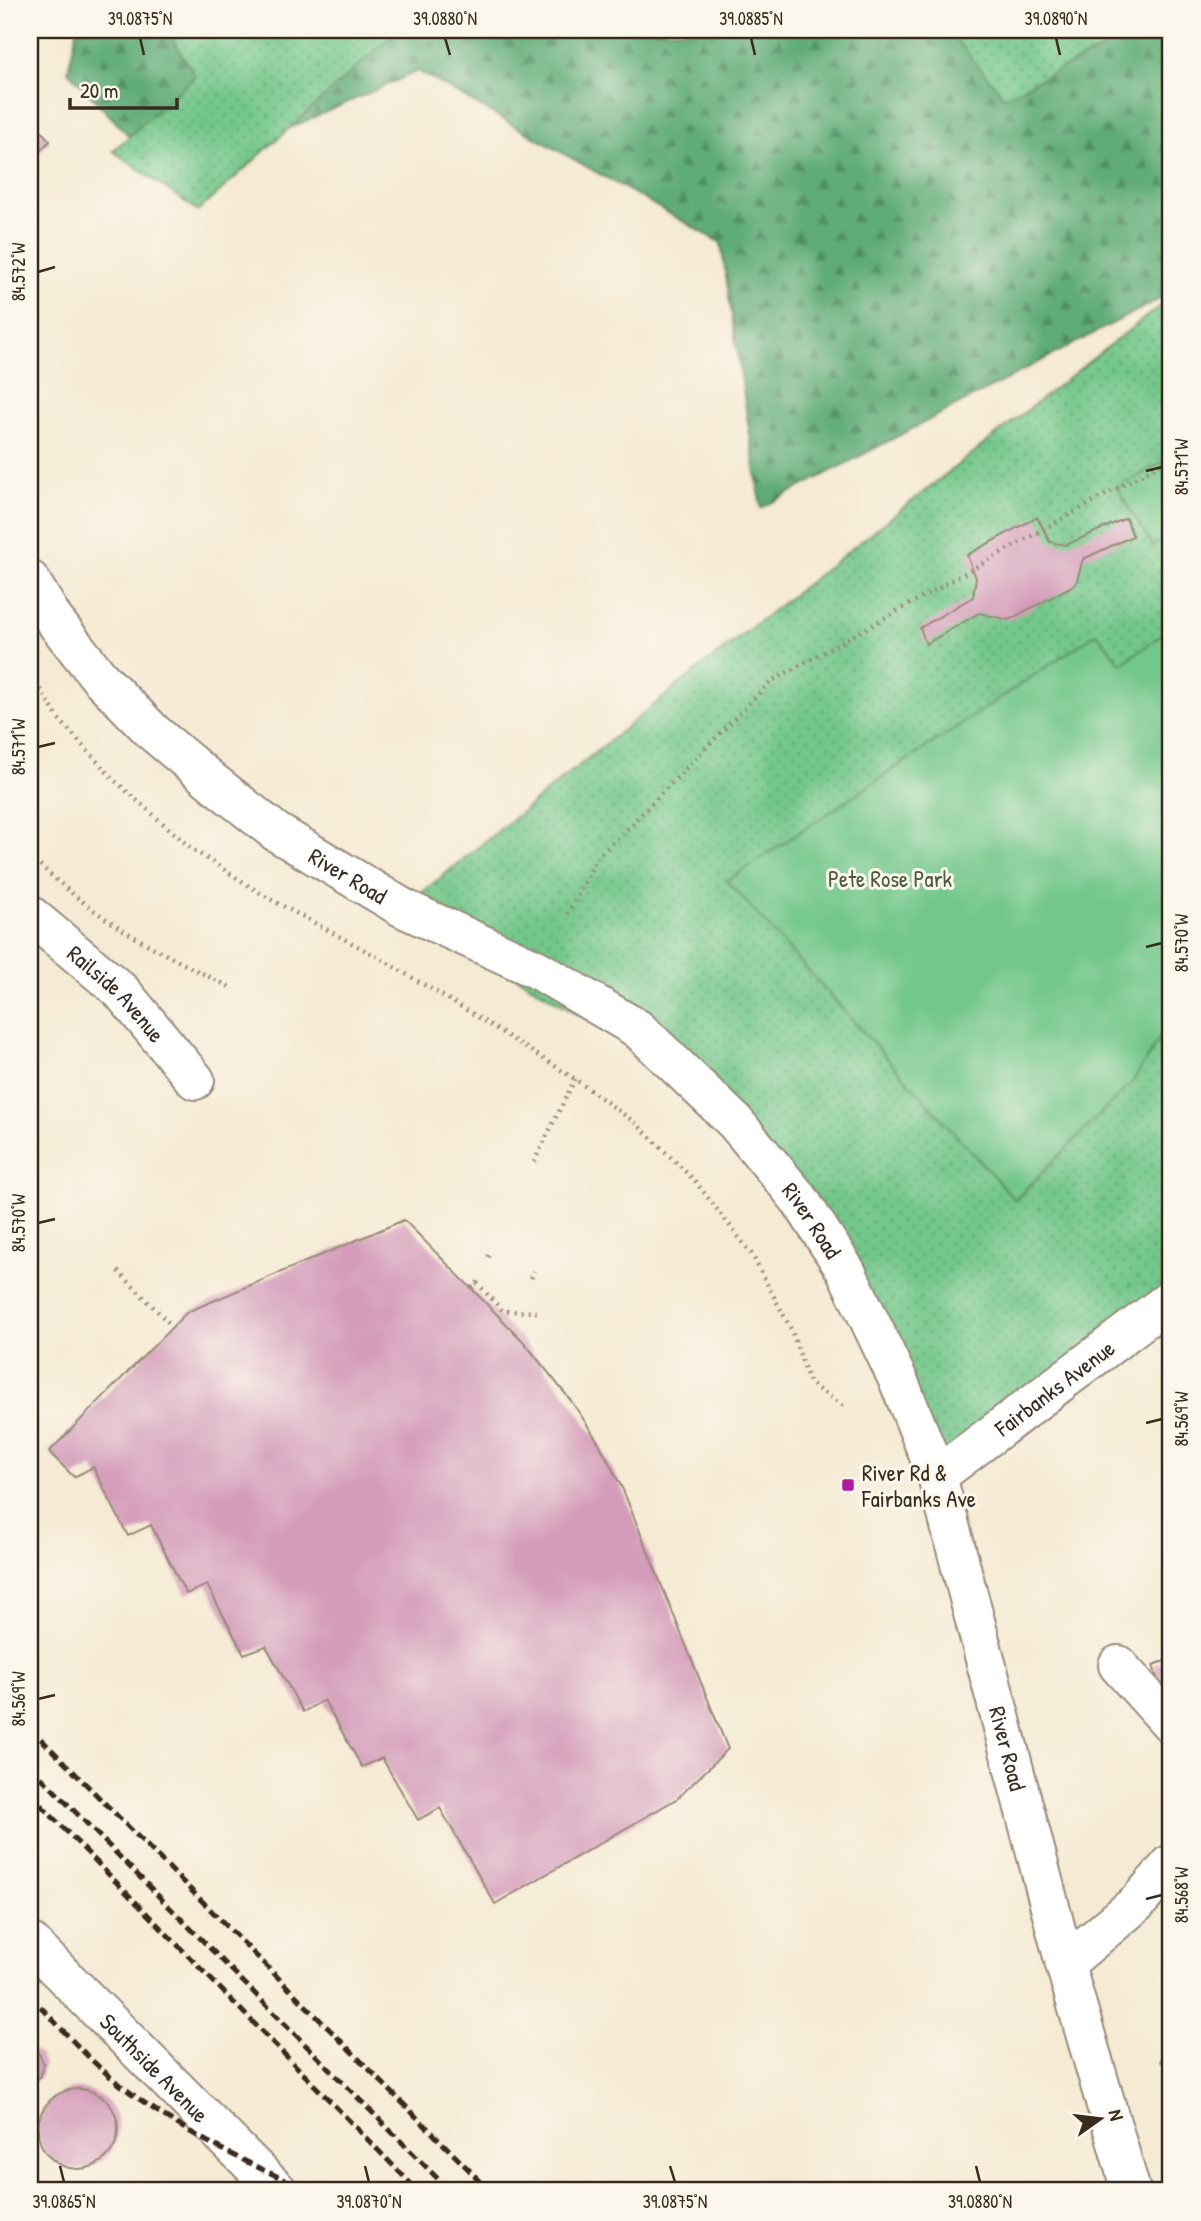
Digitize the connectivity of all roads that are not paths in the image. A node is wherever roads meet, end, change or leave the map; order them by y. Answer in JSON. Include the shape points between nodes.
{"nodes":[{"id":1,"x":30,"y":580,"type":"edge"},
{"id":2,"x":30,"y":915,"type":"edge"},
{"id":3,"x":195,"y":1080,"type":"dead end"},
{"id":4,"x":1171,"y":1299,"type":"edge"},
{"id":5,"x":937,"y":1476,"type":"junction"},
{"id":6,"x":1118,"y":1665,"type":"dead end"},
{"id":7,"x":1171,"y":1724,"type":"edge"},
{"id":8,"x":1171,"y":1864,"type":"edge"},
{"id":9,"x":30,"y":1942,"type":"edge"},
{"id":10,"x":1065,"y":1964,"type":"junction"},
{"id":11,"x":278,"y":2191,"type":"edge"},
{"id":12,"x":1131,"y":2191,"type":"edge"}],
"edges":[{"from":1,"to":5,"type":"main road","name":"River Road","via":[[54,620],[99,677],[154,733],[276,832],[403,908],[538,970],[638,1028],[711,1098],[800,1200],[846,1271]]},
{"from":2,"to":3,"type":"main road","name":"Railside Avenue","via":[[121,991]]},
{"from":4,"to":5,"type":"main road","name":"Fairbanks Avenue"},
{"from":5,"to":10,"type":"main road","name":"River Road"},
{"from":6,"to":7,"type":"main road"},
{"from":8,"to":10,"type":"main road","via":[[1138,1902]]},
{"from":9,"to":11,"type":"main road","name":"Southside Avenue"},
{"from":10,"to":12,"type":"main road","name":"River Road"}]}
